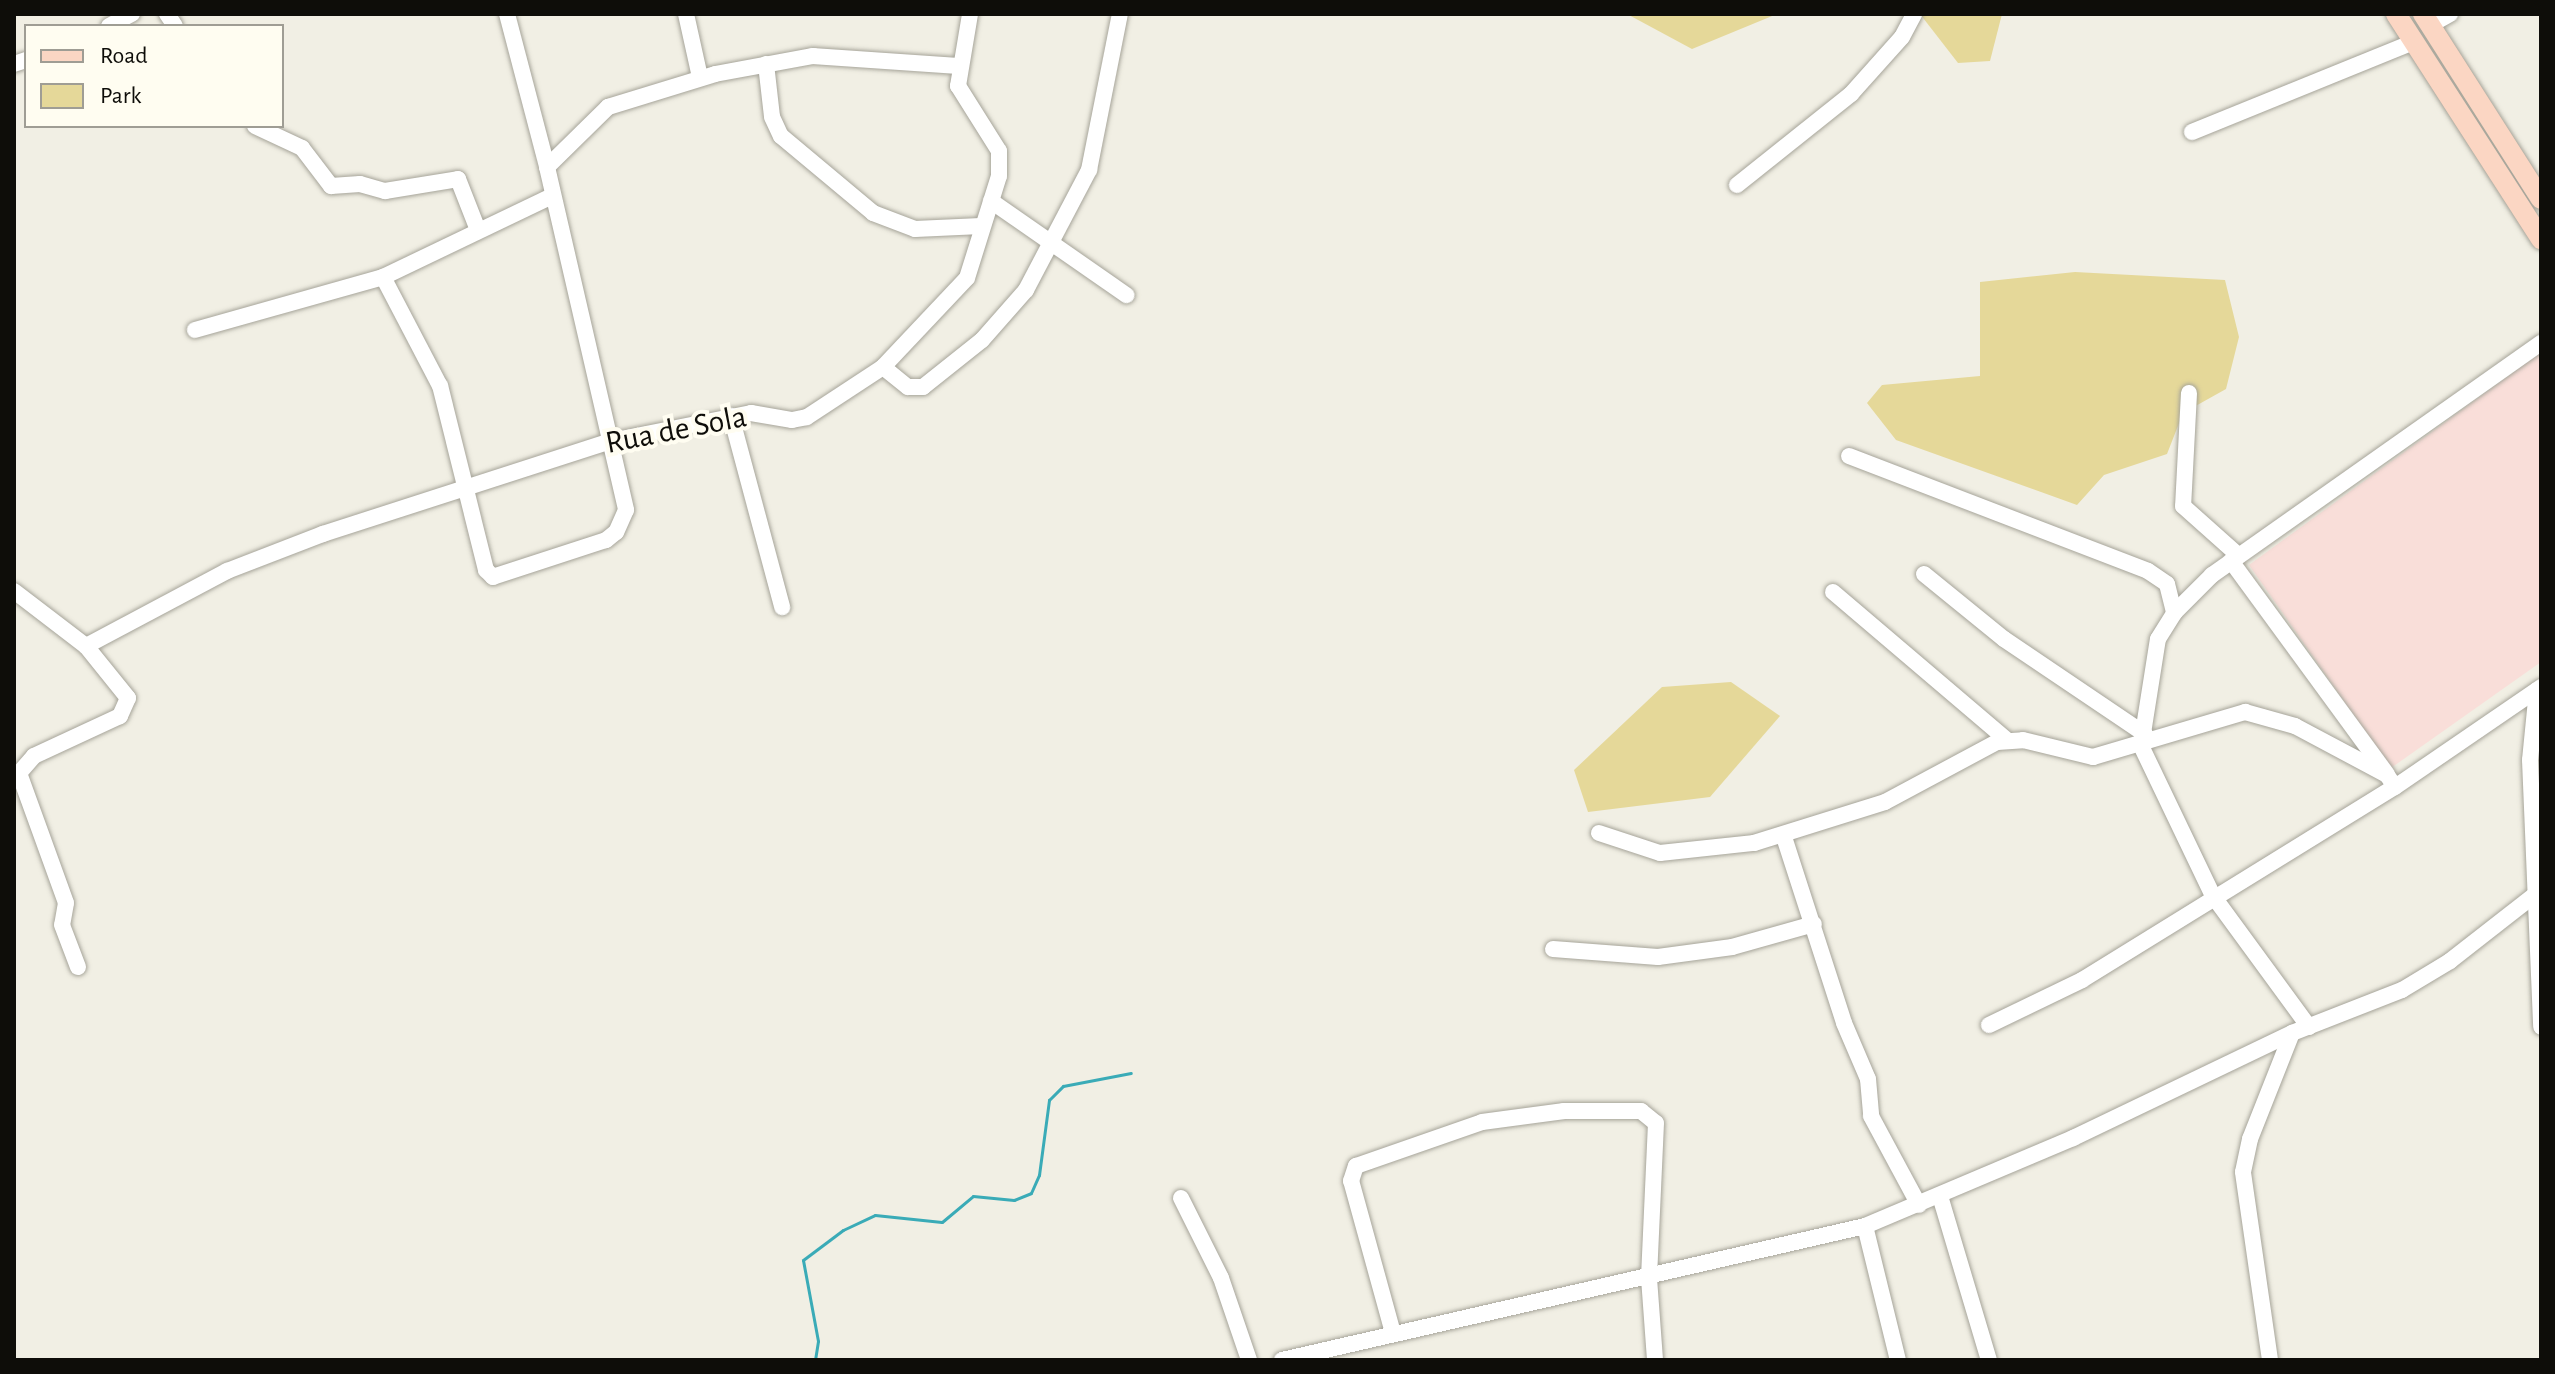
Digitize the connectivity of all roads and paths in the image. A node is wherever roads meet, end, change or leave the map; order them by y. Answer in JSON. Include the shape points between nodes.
{"nodes":[{"id":1,"x":132,"y":14,"type":"edge"},
{"id":2,"x":507,"y":14,"type":"edge"},
{"id":3,"x":686,"y":14,"type":"edge"},
{"id":4,"x":970,"y":14,"type":"edge"},
{"id":5,"x":1120,"y":14,"type":"edge"},
{"id":6,"x":1914,"y":14,"type":"edge"},
{"id":7,"x":2396,"y":14,"type":"edge"},
{"id":8,"x":2450,"y":14,"type":"edge"},
{"id":9,"x":2427,"y":20,"type":"edge"},
{"id":10,"x":113,"y":24,"type":"edge"},
{"id":11,"x":2414,"y":42,"type":"junction"},
{"id":12,"x":766,"y":64,"type":"junction"},
{"id":13,"x":958,"y":66,"type":"junction"},
{"id":14,"x":700,"y":77,"type":"junction"},
{"id":15,"x":259,"y":128,"type":"edge"},
{"id":16,"x":2192,"y":132,"type":"dead end"},
{"id":17,"x":547,"y":167,"type":"junction"},
{"id":18,"x":1737,"y":185,"type":"dead end"},
{"id":19,"x":552,"y":196,"type":"junction"},
{"id":20,"x":2541,"y":199,"type":"edge"},
{"id":21,"x":991,"y":201,"type":"junction"},
{"id":22,"x":981,"y":226,"type":"junction"},
{"id":23,"x":478,"y":230,"type":"junction"},
{"id":24,"x":2541,"y":239,"type":"edge"},
{"id":25,"x":1052,"y":245,"type":"junction"},
{"id":26,"x":383,"y":277,"type":"junction"},
{"id":27,"x":1126,"y":295,"type":"dead end"},
{"id":28,"x":195,"y":330,"type":"dead end"},
{"id":29,"x":2541,"y":343,"type":"edge"},
{"id":30,"x":883,"y":367,"type":"junction"},
{"id":31,"x":2189,"y":393,"type":"dead end"},
{"id":32,"x":731,"y":416,"type":"junction"},
{"id":33,"x":611,"y":441,"type":"junction"},
{"id":34,"x":1849,"y":456,"type":"dead end"},
{"id":35,"x":469,"y":491,"type":"junction"},
{"id":36,"x":2235,"y":558,"type":"junction"},
{"id":37,"x":1924,"y":574,"type":"dead end"},
{"id":38,"x":14,"y":591,"type":"edge"},
{"id":39,"x":1833,"y":592,"type":"dead end"},
{"id":40,"x":782,"y":607,"type":"dead end"},
{"id":41,"x":2174,"y":613,"type":"junction"},
{"id":42,"x":86,"y":646,"type":"junction"},
{"id":43,"x":2539,"y":689,"type":"edge"},
{"id":44,"x":2007,"y":740,"type":"junction"},
{"id":45,"x":2143,"y":740,"type":"junction"},
{"id":46,"x":2391,"y":781,"type":"junction"},
{"id":47,"x":1599,"y":833,"type":"dead end"},
{"id":48,"x":1784,"y":837,"type":"junction"},
{"id":49,"x":2540,"y":890,"type":"edge"},
{"id":50,"x":2213,"y":896,"type":"junction"},
{"id":51,"x":1814,"y":924,"type":"junction"},
{"id":52,"x":1553,"y":949,"type":"dead end"},
{"id":53,"x":78,"y":967,"type":"dead end"},
{"id":54,"x":2540,"y":1001,"type":"edge"},
{"id":55,"x":1989,"y":1025,"type":"dead end"},
{"id":56,"x":2309,"y":1027,"type":"junction"},
{"id":57,"x":2541,"y":1027,"type":"edge"},
{"id":58,"x":2292,"y":1033,"type":"junction"},
{"id":59,"x":1940,"y":1196,"type":"junction"},
{"id":60,"x":1181,"y":1198,"type":"dead end"},
{"id":61,"x":1919,"y":1205,"type":"junction"},
{"id":62,"x":1865,"y":1226,"type":"junction"},
{"id":63,"x":1649,"y":1278,"type":"junction"},
{"id":64,"x":1393,"y":1333,"type":"junction"},
{"id":65,"x":1249,"y":1360,"type":"edge"},
{"id":66,"x":1282,"y":1360,"type":"edge"},
{"id":67,"x":1655,"y":1360,"type":"edge"},
{"id":68,"x":1898,"y":1360,"type":"edge"},
{"id":69,"x":1989,"y":1360,"type":"edge"},
{"id":70,"x":2270,"y":1360,"type":"edge"}],
"edges":[{"from":1,"to":10,"type":"street"},
{"from":2,"to":17,"type":"street"},
{"from":3,"to":14,"type":"street"},
{"from":4,"to":13,"type":"street","name":"Rua de Sola"},
{"from":5,"to":25,"type":"street","via":[[1092,161]]},
{"from":6,"to":18,"type":"street","via":[[1902,37],[1851,94]]},
{"from":7,"to":11,"type":"main road"},
{"from":8,"to":9,"type":"street"},
{"from":9,"to":20,"type":"main road"},
{"from":11,"to":16,"type":"street"},
{"from":11,"to":24,"type":"main road"},
{"from":12,"to":13,"type":"street","via":[[813,56]]},
{"from":12,"to":14,"type":"street"},
{"from":12,"to":22,"type":"street","via":[[772,117],[781,136],[873,213],[915,229]]},
{"from":13,"to":21,"type":"street","name":"Rua de Sola","via":[[963,100],[999,151]]},
{"from":14,"to":17,"type":"street","via":[[608,107]]},
{"from":15,"to":23,"type":"street","via":[[302,148],[331,186],[360,184],[385,191],[458,179]]},
{"from":17,"to":19,"type":"street"},
{"from":19,"to":23,"type":"street"},
{"from":19,"to":33,"type":"street"},
{"from":21,"to":22,"type":"street","name":"Rua de Sola"},
{"from":21,"to":25,"type":"street"},
{"from":22,"to":30,"type":"street","name":"Rua de Sola","via":[[967,278]]},
{"from":23,"to":26,"type":"street"},
{"from":25,"to":27,"type":"street"},
{"from":25,"to":30,"type":"street","via":[[1006,317],[940,376],[914,388]]},
{"from":26,"to":28,"type":"street"},
{"from":26,"to":35,"type":"street","via":[[431,361]]},
{"from":29,"to":36,"type":"street"},
{"from":30,"to":32,"type":"street","name":"Rua de Sola","via":[[807,417],[792,420],[763,412]]},
{"from":31,"to":36,"type":"street","via":[[2183,506]]},
{"from":32,"to":33,"type":"street","name":"Rua de Sola"},
{"from":32,"to":40,"type":"street"},
{"from":33,"to":35,"type":"street","name":"Rua de Sola"},
{"from":33,"to":35,"type":"street","via":[[626,510],[606,540],[493,577],[486,570]]},
{"from":34,"to":41,"type":"street","via":[[2148,571],[2167,584]]},
{"from":35,"to":42,"type":"street","name":"Rua de Sola","via":[[262,556]]},
{"from":36,"to":41,"type":"street"},
{"from":36,"to":46,"type":"street"},
{"from":37,"to":45,"type":"street"},
{"from":38,"to":42,"type":"street"},
{"from":39,"to":44,"type":"street"},
{"from":41,"to":45,"type":"street","via":[[2156,645]]},
{"from":42,"to":53,"type":"street","via":[[121,683],[127,707],[91,732],[34,756],[19,773],[66,903],[62,925]]},
{"from":43,"to":46,"type":"street"},
{"from":43,"to":49,"type":"street","via":[[2530,760]]},
{"from":44,"to":45,"type":"street","via":[[2033,741],[2089,757]]},
{"from":44,"to":48,"type":"street","via":[[1914,789]]},
{"from":45,"to":46,"type":"street","via":[[2256,712],[2295,726]]},
{"from":45,"to":50,"type":"street"},
{"from":46,"to":50,"type":"street"},
{"from":47,"to":48,"type":"street","via":[[1660,853]]},
{"from":48,"to":51,"type":"street"},
{"from":49,"to":54,"type":"street"},
{"from":49,"to":56,"type":"street","via":[[2450,961],[2402,990]]},
{"from":50,"to":55,"type":"street","via":[[2060,993]]},
{"from":50,"to":56,"type":"street"},
{"from":51,"to":52,"type":"street","via":[[1732,947],[1658,957]]},
{"from":51,"to":61,"type":"street","via":[[1844,1023],[1868,1079],[1873,1120]]},
{"from":54,"to":57,"type":"street"},
{"from":56,"to":58,"type":"street"},
{"from":58,"to":59,"type":"street"},
{"from":58,"to":70,"type":"street","via":[[2250,1139],[2243,1172]]},
{"from":59,"to":61,"type":"street"},
{"from":59,"to":69,"type":"street"},
{"from":60,"to":65,"type":"street","via":[[1221,1278]]},
{"from":61,"to":62,"type":"street"},
{"from":62,"to":63,"type":"street"},
{"from":62,"to":68,"type":"street"},
{"from":63,"to":64,"type":"street"},
{"from":63,"to":64,"type":"street","via":[[1656,1123],[1651,1115],[1564,1111],[1482,1122],[1353,1170],[1351,1181]]},
{"from":63,"to":67,"type":"street"},
{"from":64,"to":66,"type":"street"}]}
